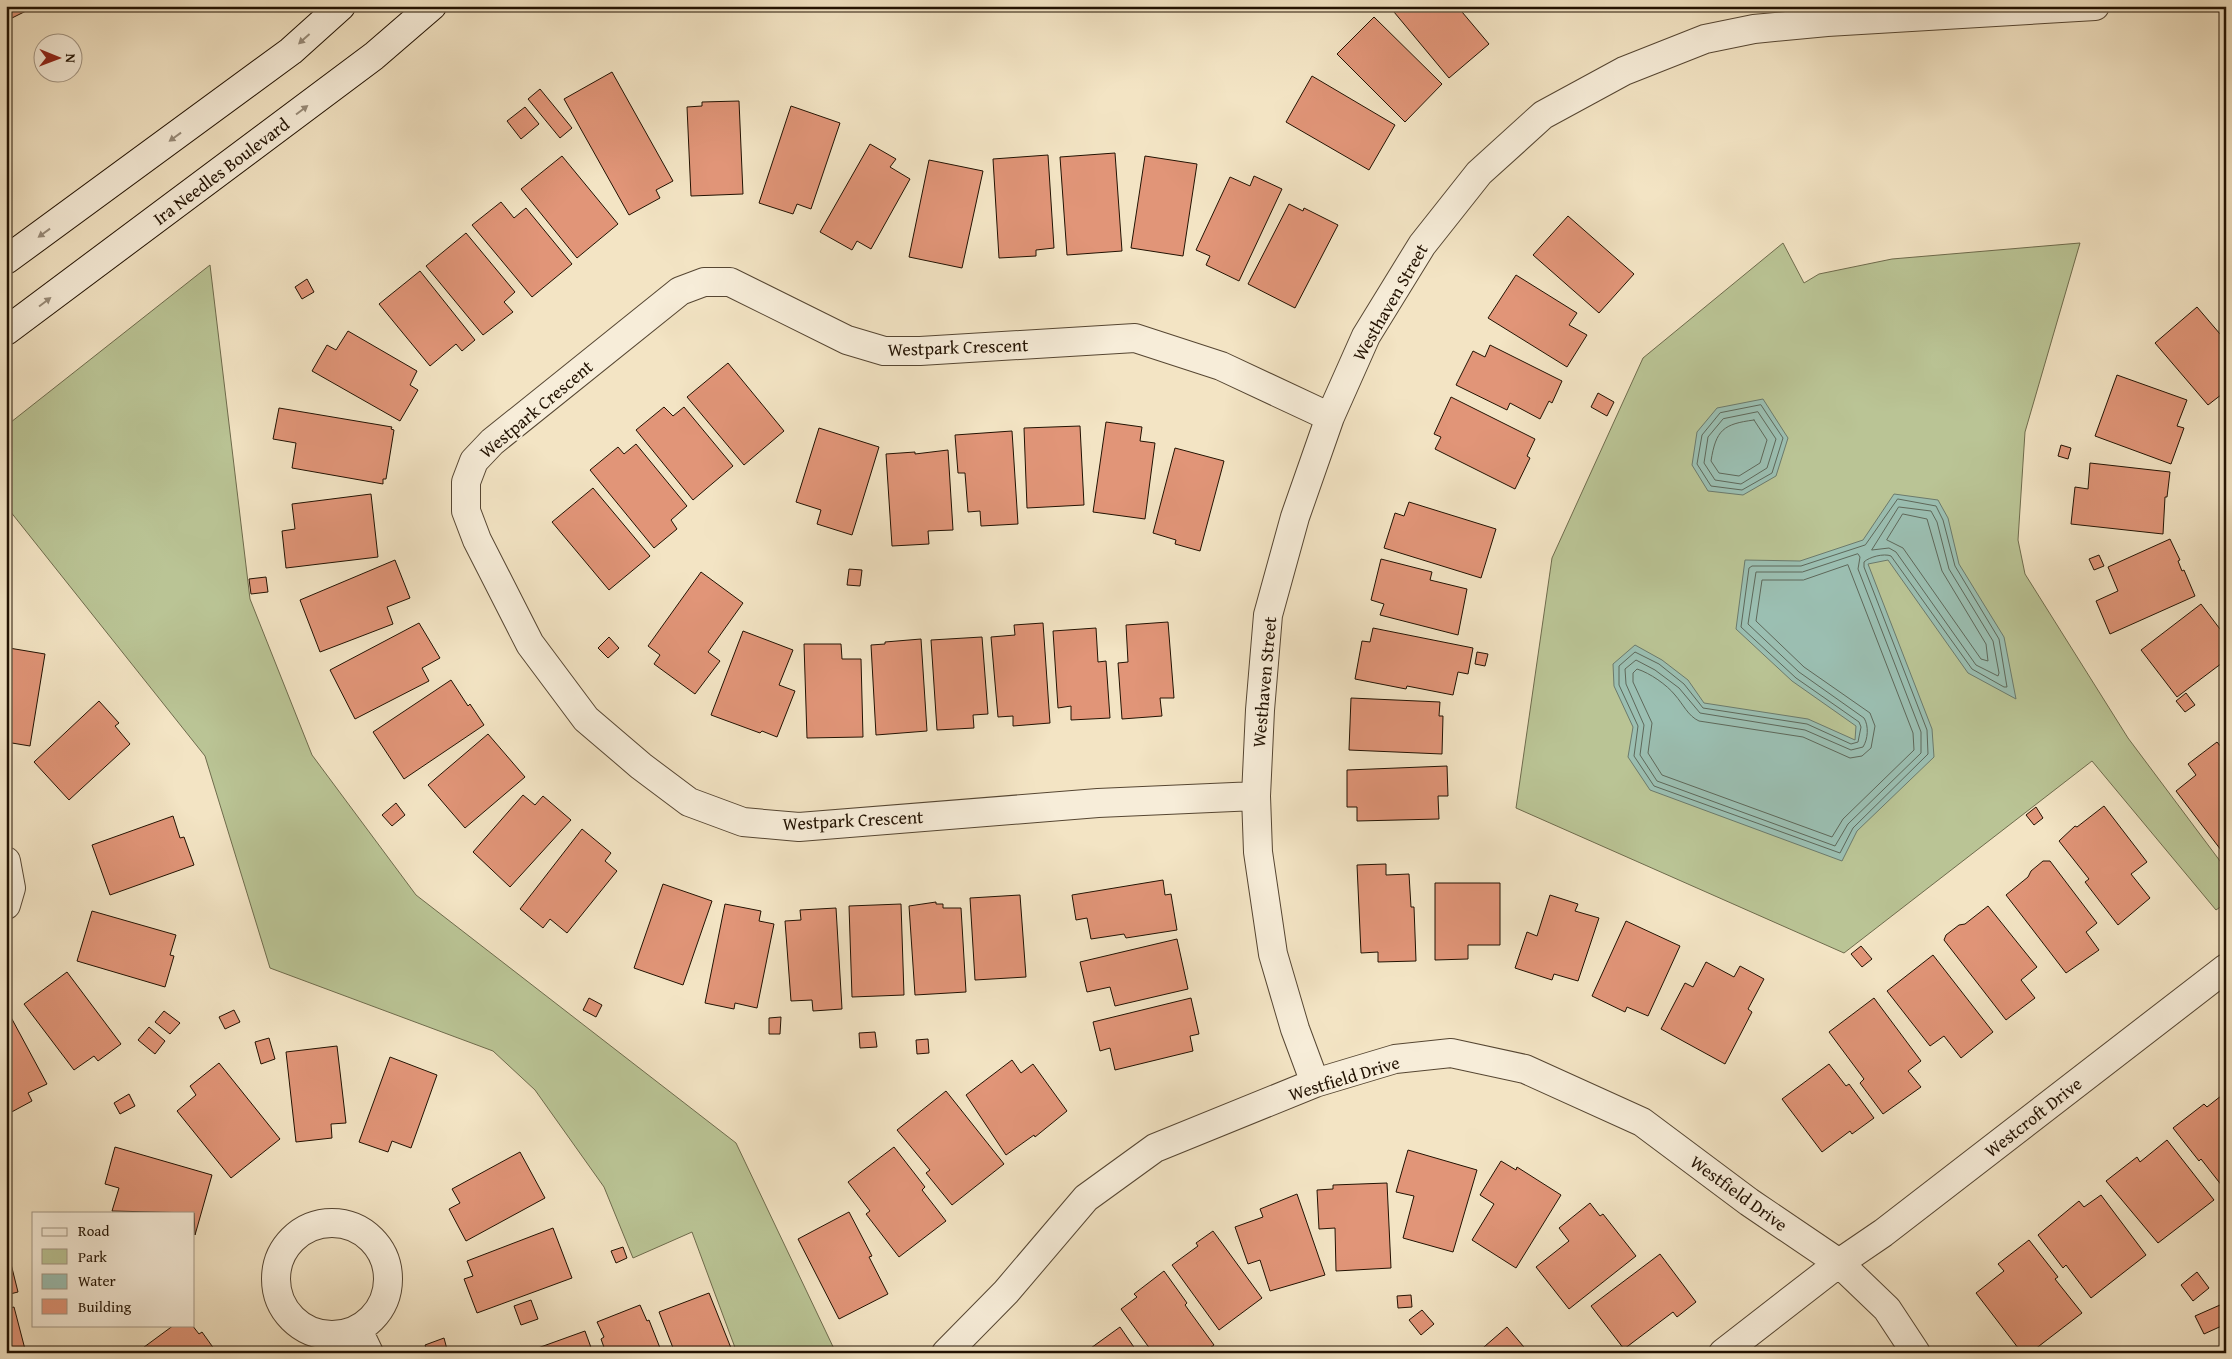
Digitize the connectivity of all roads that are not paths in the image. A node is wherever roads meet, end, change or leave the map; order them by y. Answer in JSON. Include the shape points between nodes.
{"nodes":[{"id":1,"x":341,"y":6,"type":"edge"},
{"id":2,"x":432,"y":6,"type":"edge"},
{"id":3,"x":2095,"y":6,"type":"edge"},
{"id":4,"x":6,"y":260,"type":"edge"},
{"id":5,"x":6,"y":331,"type":"edge"},
{"id":6,"x":1330,"y":417,"type":"junction"},
{"id":7,"x":1256,"y":796,"type":"junction"},
{"id":8,"x":6,"y":861,"type":"edge"},
{"id":9,"x":6,"y":905,"type":"edge"},
{"id":10,"x":2226,"y":968,"type":"edge"},
{"id":11,"x":1315,"y":1083,"type":"junction"},
{"id":12,"x":1840,"y":1263,"type":"junction"},
{"id":13,"x":363,"y":1342,"type":"edge"},
{"id":14,"x":946,"y":1353,"type":"edge"},
{"id":15,"x":1723,"y":1353,"type":"edge"},
{"id":16,"x":1916,"y":1353,"type":"edge"}],
"edges":[{"from":1,"to":4,"type":"street","one_way":true,"via":[[291,51]]},
{"from":5,"to":2,"type":"street","name":"Ira Needles Boulevard","one_way":true,"via":[[374,56]]},
{"from":3,"to":6,"type":"street","name":"Westhaven Street","via":[[1754,29],[1705,39],[1624,71],[1543,115],[1480,173],[1422,245],[1371,328]]},
{"from":6,"to":7,"type":"street","name":"Westhaven Street","via":[[1295,517],[1268,615]]},
{"from":6,"to":7,"type":"street","name":"Westpark Crescent","via":[[1221,366],[1135,338],[884,351],[847,340],[730,282],[704,282],[680,291],[492,442],[474,461],[466,482],[466,511],[477,540],[530,644],[586,719],[689,802],[743,822],[799,827],[1098,803]]},
{"from":7,"to":11,"type":"street","name":"Westhaven Street","via":[[1258,852],[1273,954]]},
{"from":8,"to":9,"type":"street","via":[[11,888]]},
{"from":10,"to":12,"type":"street","name":"Westcroft Drive"},
{"from":11,"to":12,"type":"street","name":"Westfield Drive","via":[[1395,1059],[1451,1053],[1525,1069],[1642,1122],[1749,1202]]},
{"from":11,"to":14,"type":"street","name":"Westfield Drive","via":[[1155,1148],[1086,1198],[1006,1292]]},
{"from":12,"to":15,"type":"street","name":"Westcroft Drive"},
{"from":12,"to":16,"type":"street","name":"Westfield Drive","via":[[1887,1309]]},
{"from":13,"to":13,"type":"street","via":[[388,1290],[389,1278],[383,1253],[368,1234],[344,1223],[318,1224],[294,1236],[283,1251],[276,1275],[279,1302],[301,1327],[328,1336],[347,1335]]}]}
